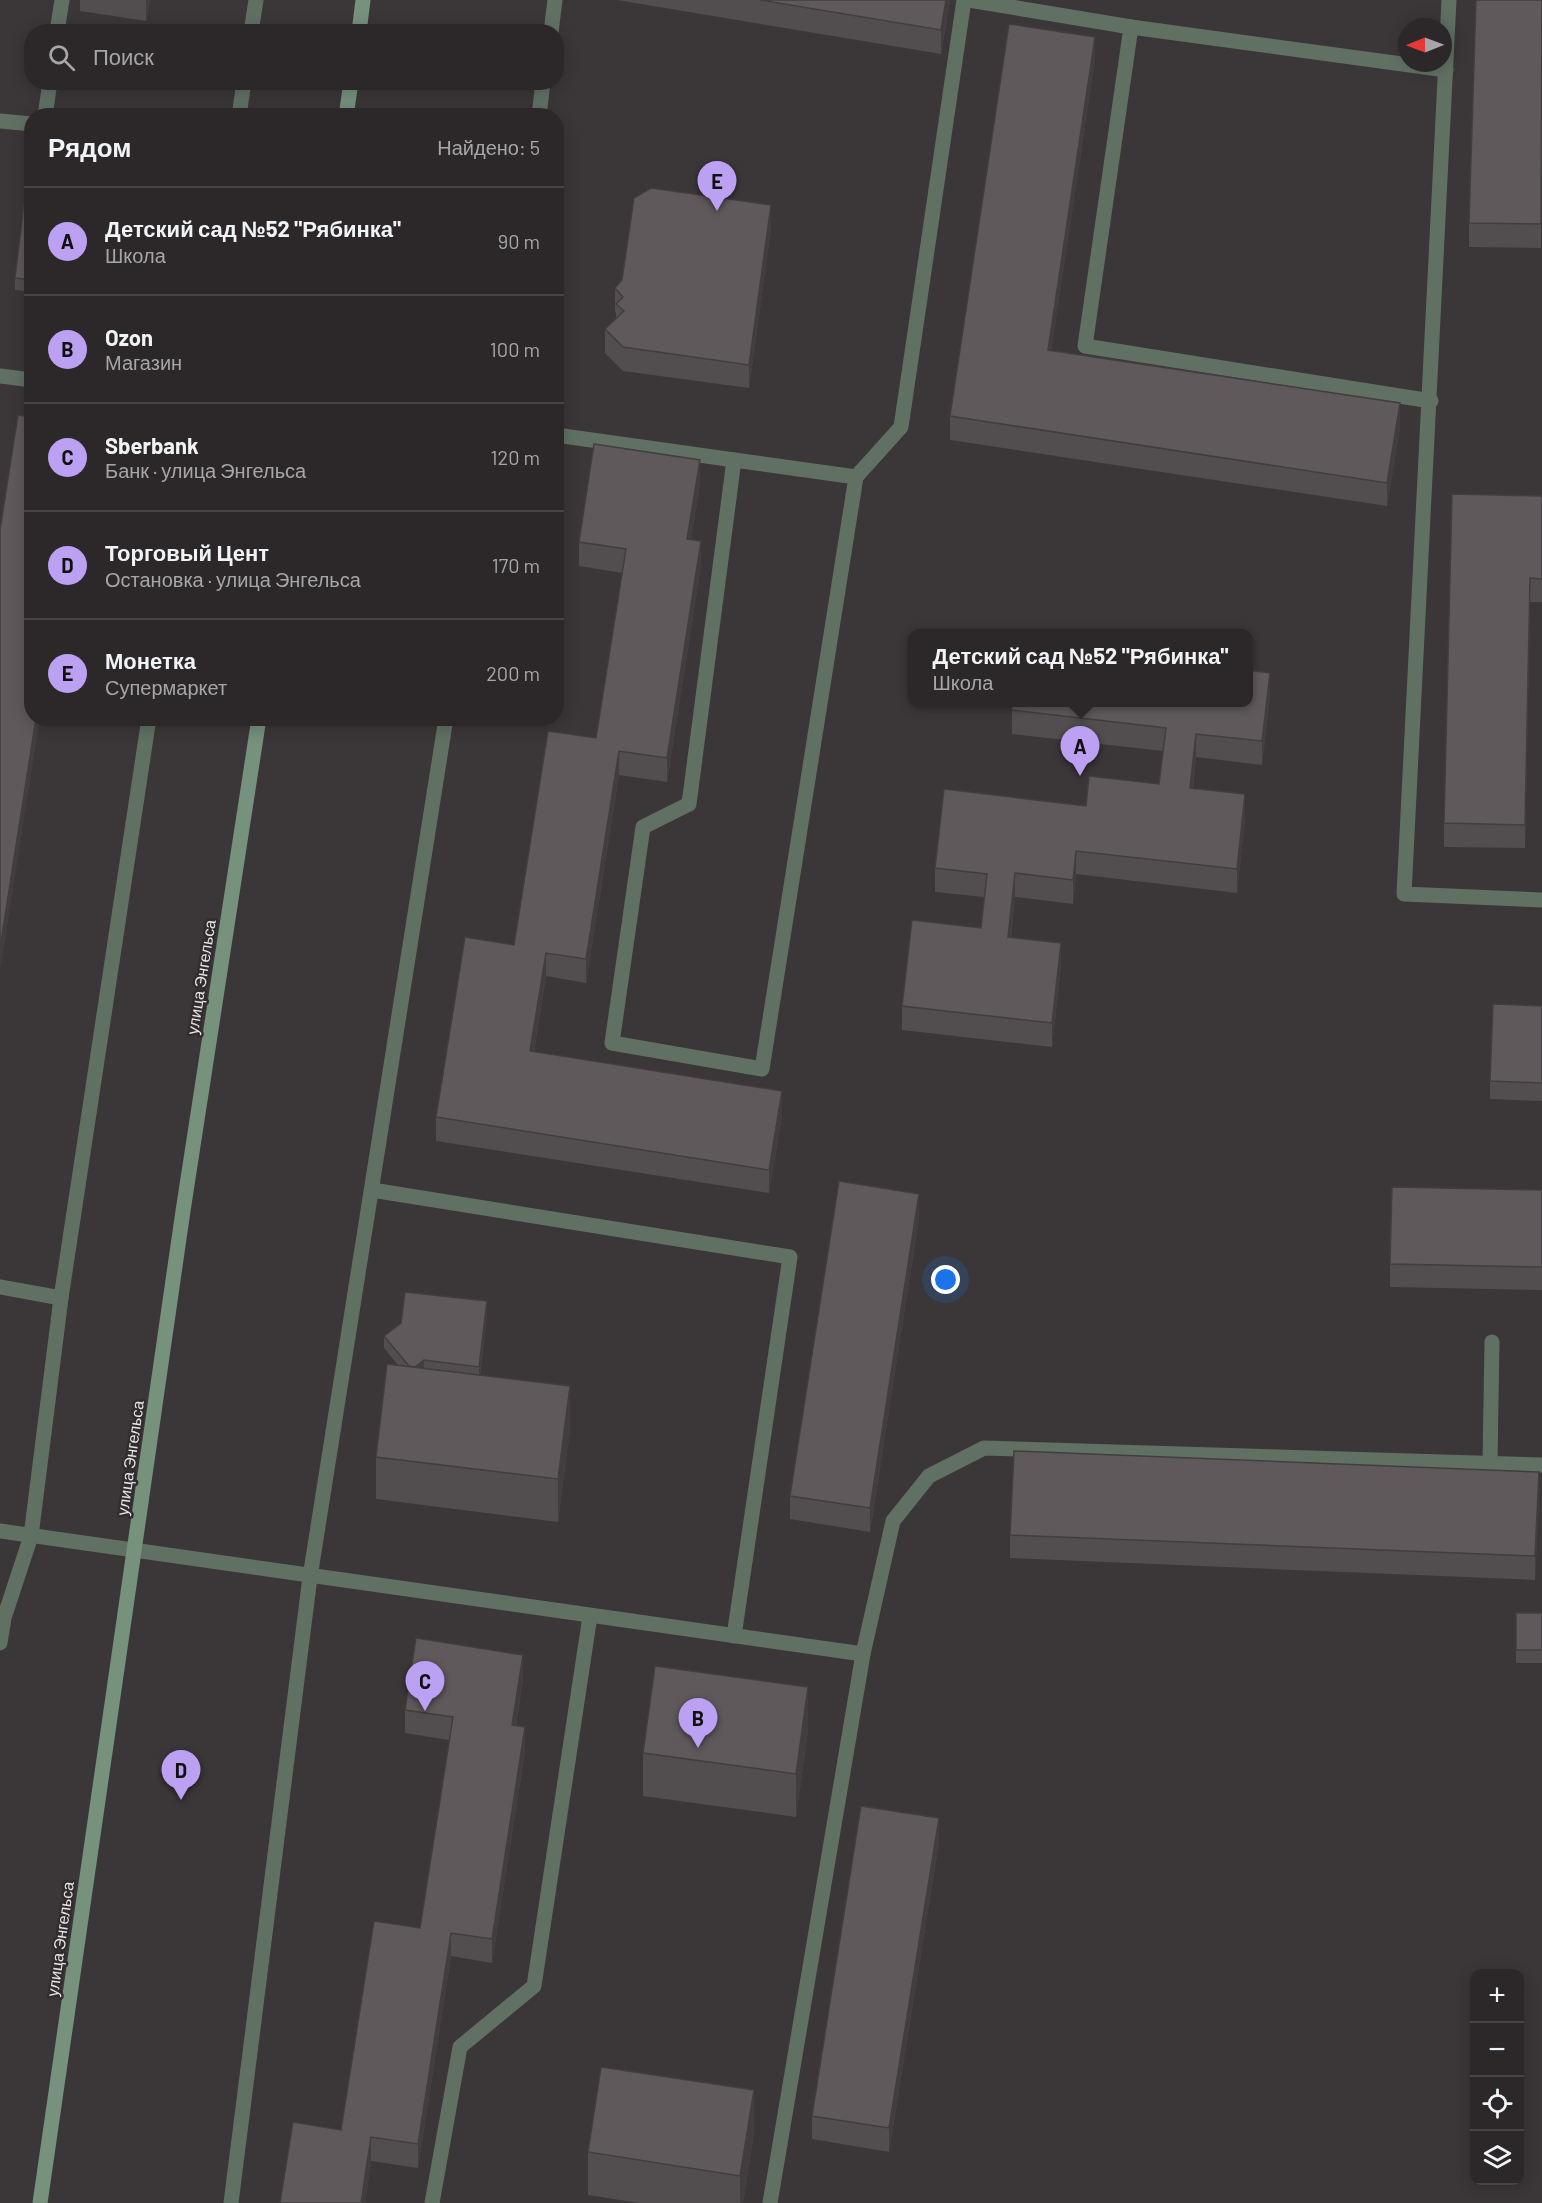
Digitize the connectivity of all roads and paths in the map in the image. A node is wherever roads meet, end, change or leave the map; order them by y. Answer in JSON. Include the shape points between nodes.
{"nodes":[{"id":1,"x":62,"y":0,"type":"edge"},
{"id":2,"x":256,"y":0,"type":"edge"},
{"id":3,"x":363,"y":0,"type":"edge"},
{"id":4,"x":555,"y":0,"type":"edge"},
{"id":5,"x":964,"y":0,"type":"edge"},
{"id":6,"x":969,"y":0,"type":"edge"},
{"id":7,"x":1449,"y":0,"type":"edge"},
{"id":8,"x":1448,"y":18,"type":"edge"},
{"id":9,"x":58,"y":24,"type":"edge"},
{"id":10,"x":252,"y":24,"type":"edge"},
{"id":11,"x":360,"y":24,"type":"edge"},
{"id":12,"x":552,"y":24,"type":"edge"},
{"id":13,"x":1131,"y":27,"type":"junction"},
{"id":14,"x":1398,"y":63,"type":"edge"},
{"id":15,"x":1446,"y":72,"type":"edge"},
{"id":16,"x":49,"y":90,"type":"edge"},
{"id":17,"x":243,"y":90,"type":"edge"},
{"id":18,"x":350,"y":90,"type":"edge"},
{"id":19,"x":542,"y":90,"type":"edge"},
{"id":20,"x":46,"y":108,"type":"edge"},
{"id":21,"x":240,"y":108,"type":"edge"},
{"id":22,"x":347,"y":108,"type":"edge"},
{"id":23,"x":540,"y":108,"type":"edge"},
{"id":24,"x":0,"y":121,"type":"edge"},
{"id":25,"x":24,"y":123,"type":"edge"},
{"id":26,"x":0,"y":376,"type":"edge"},
{"id":27,"x":24,"y":379,"type":"edge"},
{"id":28,"x":1431,"y":401,"type":"junction"},
{"id":29,"x":564,"y":436,"type":"edge"},
{"id":30,"x":734,"y":460,"type":"junction"},
{"id":31,"x":856,"y":477,"type":"junction"},
{"id":32,"x":148,"y":726,"type":"edge"},
{"id":33,"x":259,"y":726,"type":"edge"},
{"id":34,"x":445,"y":726,"type":"edge"},
{"id":35,"x":1542,"y":900,"type":"edge"},
{"id":36,"x":372,"y":1190,"type":"junction"},
{"id":37,"x":0,"y":1287,"type":"edge"},
{"id":38,"x":61,"y":1298,"type":"junction"},
{"id":39,"x":1492,"y":1342,"type":"dead end"},
{"id":40,"x":1490,"y":1463,"type":"junction"},
{"id":41,"x":1542,"y":1465,"type":"edge"},
{"id":42,"x":0,"y":1531,"type":"edge"},
{"id":43,"x":31,"y":1536,"type":"junction"},
{"id":44,"x":136,"y":1549,"type":"junction"},
{"id":45,"x":310,"y":1576,"type":"junction"},
{"id":46,"x":590,"y":1616,"type":"junction"},
{"id":47,"x":734,"y":1636,"type":"junction"},
{"id":48,"x":0,"y":1643,"type":"edge"},
{"id":49,"x":863,"y":1654,"type":"junction"},
{"id":50,"x":40,"y":2203,"type":"edge"},
{"id":51,"x":231,"y":2203,"type":"edge"},
{"id":52,"x":432,"y":2203,"type":"edge"},
{"id":53,"x":770,"y":2203,"type":"edge"}],
"edges":[{"from":1,"to":9,"type":"lane"},
{"from":2,"to":10,"type":"lane"},
{"from":3,"to":11,"type":"street"},
{"from":4,"to":12,"type":"lane"},
{"from":5,"to":31,"type":"lane","via":[[901,427]]},
{"from":6,"to":13,"type":"lane"},
{"from":7,"to":8,"type":"lane"},
{"from":13,"to":14,"type":"lane"},
{"from":13,"to":28,"type":"lane","via":[[1085,346]]},
{"from":15,"to":28,"type":"lane"},
{"from":16,"to":20,"type":"lane"},
{"from":17,"to":21,"type":"lane"},
{"from":18,"to":22,"type":"street"},
{"from":19,"to":23,"type":"lane"},
{"from":24,"to":25,"type":"lane"},
{"from":26,"to":27,"type":"lane"},
{"from":28,"to":35,"type":"lane","via":[[1404,894]]},
{"from":29,"to":30,"type":"lane"},
{"from":30,"to":31,"type":"lane"},
{"from":30,"to":31,"type":"lane","via":[[689,804],[643,827],[612,1043],[762,1069]]},
{"from":32,"to":38,"type":"lane"},
{"from":33,"to":44,"type":"street","name":"улица Энгельса","via":[[183,1211]]},
{"from":34,"to":36,"type":"lane"},
{"from":36,"to":45,"type":"lane"},
{"from":36,"to":47,"type":"lane","via":[[790,1257]]},
{"from":37,"to":38,"type":"lane"},
{"from":38,"to":43,"type":"lane"},
{"from":39,"to":40,"type":"lane"},
{"from":40,"to":41,"type":"lane"},
{"from":40,"to":49,"type":"lane","via":[[984,1448],[929,1476],[892,1521]]},
{"from":42,"to":43,"type":"lane"},
{"from":43,"to":44,"type":"lane"},
{"from":43,"to":48,"type":"lane","via":[[4,1618]]},
{"from":44,"to":45,"type":"lane"},
{"from":44,"to":50,"type":"street","name":"улица Энгельса"},
{"from":45,"to":46,"type":"lane"},
{"from":45,"to":51,"type":"lane"},
{"from":46,"to":47,"type":"lane"},
{"from":46,"to":52,"type":"lane","via":[[534,1986],[460,2047]]},
{"from":47,"to":49,"type":"lane"},
{"from":49,"to":53,"type":"lane"}]}
